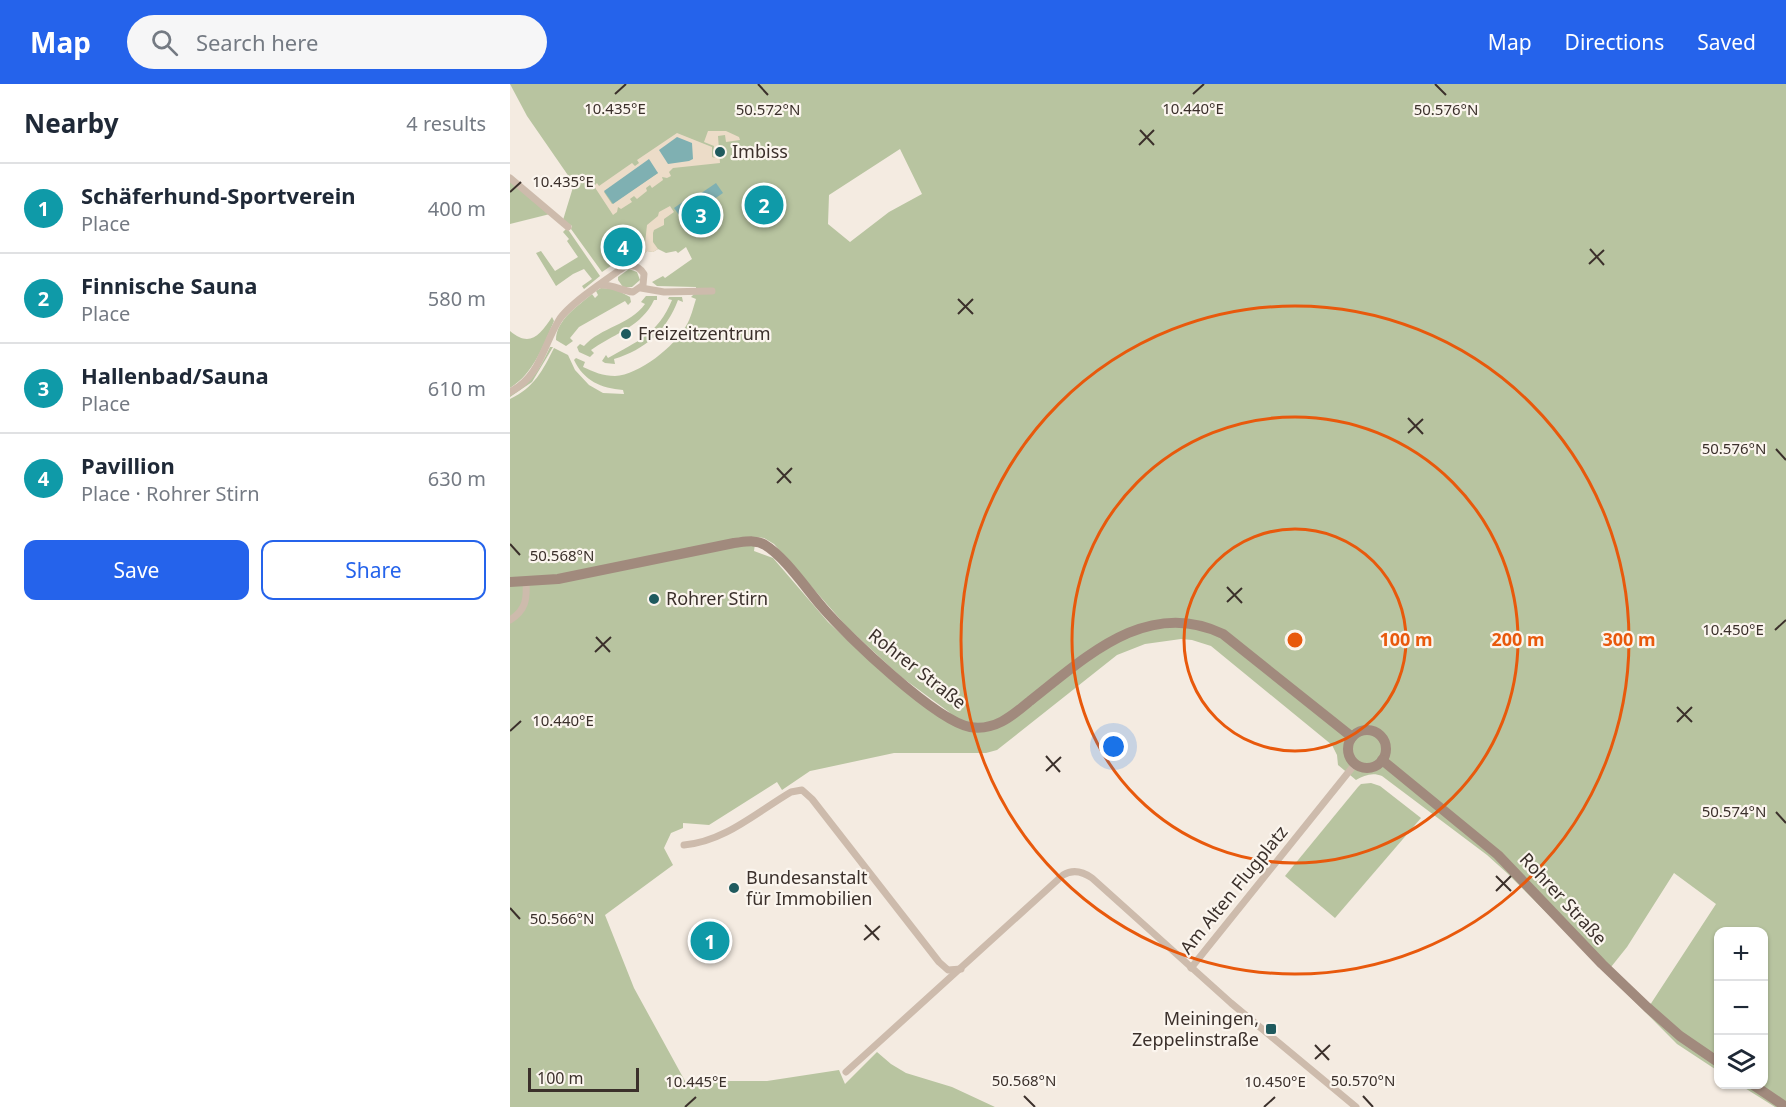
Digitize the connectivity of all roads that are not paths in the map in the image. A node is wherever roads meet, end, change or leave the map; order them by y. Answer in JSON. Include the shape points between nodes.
{"nodes":[{"id":1,"x":510,"y":178,"type":"edge"},
{"id":2,"x":568,"y":227,"type":"dead end"},
{"id":3,"x":601,"y":285,"type":"junction"},
{"id":4,"x":640,"y":288,"type":"junction"},
{"id":5,"x":712,"y":291,"type":"dead end"},
{"id":6,"x":510,"y":392,"type":"edge"},
{"id":7,"x":510,"y":582,"type":"edge"},
{"id":8,"x":526,"y":582,"type":"junction"},
{"id":9,"x":510,"y":620,"type":"edge"},
{"id":10,"x":1352,"y":737,"type":"junction"},
{"id":11,"x":1382,"y":760,"type":"junction"},
{"id":12,"x":1355,"y":764,"type":"junction"},
{"id":13,"x":684,"y":845,"type":"dead end"},
{"id":14,"x":1191,"y":968,"type":"junction"},
{"id":15,"x":961,"y":969,"type":"junction"},
{"id":16,"x":1714,"y":1058,"type":"edge"},
{"id":17,"x":846,"y":1072,"type":"dead end"},
{"id":18,"x":1759,"y":1089,"type":"edge"},
{"id":19,"x":1356,"y":1107,"type":"edge"},
{"id":20,"x":1786,"y":1107,"type":"edge"}],
"edges":[{"from":1,"to":2,"type":"street"},
{"from":3,"to":4,"type":"street","via":[[612,284],[629,292]]},
{"from":3,"to":4,"type":"street","via":[[632,265],[644,274]]},
{"from":3,"to":6,"type":"street","via":[[559,319],[532,375]]},
{"from":4,"to":5,"type":"street"},
{"from":7,"to":8,"type":"main road","name":"Rohrer Straße"},
{"from":8,"to":9,"type":"street","via":[[527,600]]},
{"from":8,"to":10,"type":"main road","name":"Rohrer Straße","via":[[734,543],[762,543],[885,668],[946,717],[981,728],[1005,721],[1089,656],[1131,631],[1171,622],[1190,623],[1208,627],[1229,639]]},
{"from":10,"to":11,"type":"main road","via":[[1364,730],[1377,733],[1386,745]]},
{"from":10,"to":12,"type":"main road","via":[[1348,749]]},
{"from":11,"to":12,"type":"main road","via":[[1367,768]]},
{"from":11,"to":16,"type":"main road","name":"Rohrer Straße","via":[[1498,855],[1661,1021]]},
{"from":12,"to":14,"type":"street","name":"Am Alten Flugplatz"},
{"from":13,"to":15,"type":"street","via":[[725,833],[791,792],[802,790],[939,962],[948,969]]},
{"from":14,"to":15,"type":"street","name":"Am Alten Flugplatz","via":[[1092,878],[1076,871],[1063,876]]},
{"from":14,"to":19,"type":"street"},
{"from":15,"to":17,"type":"street","name":"Am Alten Flugplatz"},
{"from":18,"to":20,"type":"main road"}]}
